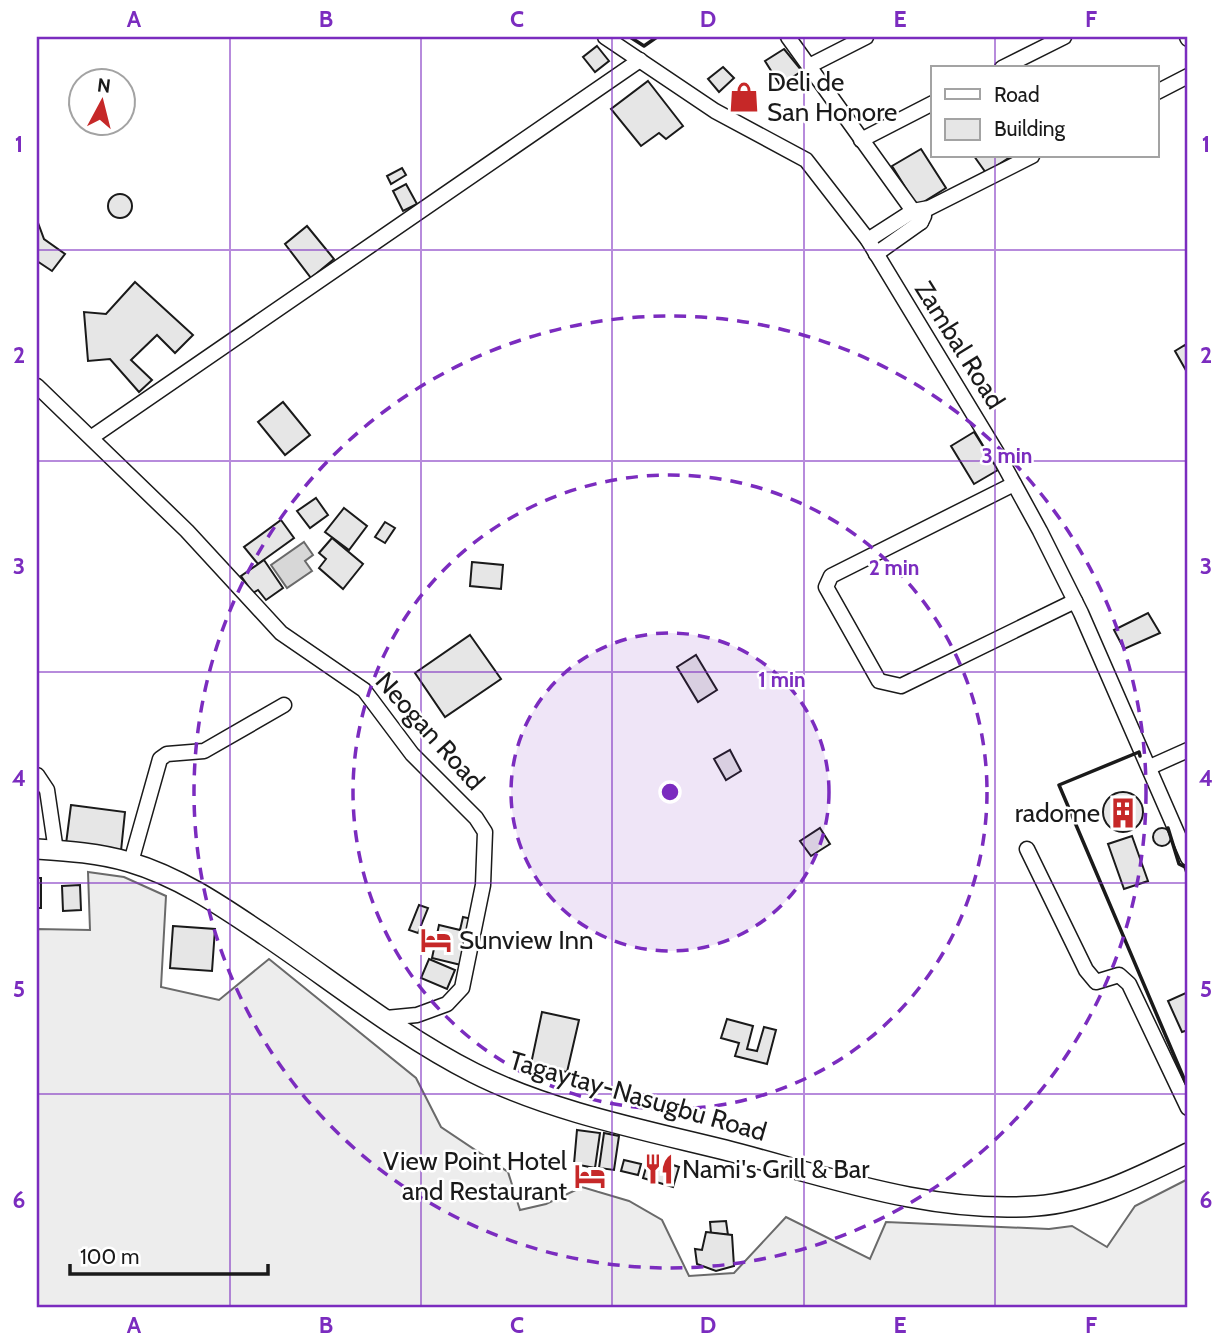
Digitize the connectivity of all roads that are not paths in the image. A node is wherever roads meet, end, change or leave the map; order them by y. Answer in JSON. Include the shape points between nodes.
{"nodes":[{"id":1,"x":605,"y":37,"type":"edge"},
{"id":2,"x":788,"y":37,"type":"edge"},
{"id":3,"x":866,"y":37,"type":"edge"},
{"id":4,"x":1064,"y":37,"type":"edge"},
{"id":5,"x":640,"y":60,"type":"junction"},
{"id":6,"x":809,"y":66,"type":"junction"},
{"id":7,"x":1006,"y":66,"type":"edge"},
{"id":8,"x":1188,"y":76,"type":"edge"},
{"id":9,"x":1158,"y":91,"type":"edge"},
{"id":10,"x":931,"y":104,"type":"edge"},
{"id":11,"x":861,"y":140,"type":"junction"},
{"id":12,"x":1028,"y":158,"type":"edge"},
{"id":13,"x":917,"y":216,"type":"junction"},
{"id":14,"x":868,"y":240,"type":"junction"},
{"id":15,"x":876,"y":254,"type":"junction"},
{"id":16,"x":37,"y":386,"type":"edge"},
{"id":17,"x":92,"y":437,"type":"junction"},
{"id":18,"x":1014,"y":484,"type":"junction"},
{"id":19,"x":1075,"y":601,"type":"junction"},
{"id":20,"x":284,"y":705,"type":"dead end"},
{"id":21,"x":1188,"y":750,"type":"edge"},
{"id":22,"x":1150,"y":767,"type":"junction"},
{"id":23,"x":37,"y":775,"type":"edge"},
{"id":24,"x":1027,"y":849,"type":"dead end"},
{"id":25,"x":47,"y":850,"type":"edge"},
{"id":26,"x":1188,"y":858,"type":"edge"},
{"id":27,"x":131,"y":862,"type":"junction"},
{"id":28,"x":386,"y":1018,"type":"junction"},
{"id":29,"x":1188,"y":1108,"type":"edge"},
{"id":30,"x":1188,"y":1153,"type":"edge"}],
"edges":[{"from":1,"to":5,"type":"street","name":"Zambal Road"},
{"from":2,"to":6,"type":"street"},
{"from":3,"to":6,"type":"street"},
{"from":4,"to":7,"type":"street"},
{"from":5,"to":14,"type":"street","name":"Zambal Road","via":[[715,111],[806,160]]},
{"from":5,"to":17,"type":"street"},
{"from":6,"to":11,"type":"street"},
{"from":8,"to":9,"type":"street"},
{"from":10,"to":11,"type":"street"},
{"from":11,"to":13,"type":"street"},
{"from":12,"to":13,"type":"street"},
{"from":13,"to":14,"type":"street"},
{"from":13,"to":15,"type":"street"},
{"from":14,"to":15,"type":"street","name":"Zambal Road"},
{"from":15,"to":18,"type":"street","name":"Zambal Road"},
{"from":16,"to":17,"type":"street","name":"Neogan Road"},
{"from":17,"to":28,"type":"street","name":"Neogan Road","via":[[281,632],[364,690],[412,754],[485,832],[483,885],[462,988],[447,1004],[417,1015]]},
{"from":18,"to":19,"type":"street","name":"Zambal Road"},
{"from":18,"to":19,"type":"street","via":[[831,576],[825,587],[879,681],[901,687]]},
{"from":19,"to":22,"type":"street","name":"Zambal Road"},
{"from":20,"to":27,"type":"street","via":[[204,751],[167,754],[160,759]]},
{"from":21,"to":22,"type":"street"},
{"from":22,"to":26,"type":"street","name":"Zambal Road"},
{"from":23,"to":25,"type":"street","via":[[47,790]]},
{"from":24,"to":29,"type":"street","via":[[1086,970],[1096,982],[1119,975],[1129,984]]},
{"from":25,"to":27,"type":"main road","name":"Tagaytay-Nasugbu Road"},
{"from":27,"to":28,"type":"main road","name":"Tagaytay-Nasugbu Road","via":[[212,899]]},
{"from":28,"to":30,"type":"main road","name":"Tagaytay-Nasugbu Road","via":[[475,1073],[550,1102],[922,1201],[1000,1208],[1053,1205],[1144,1175]]}]}
